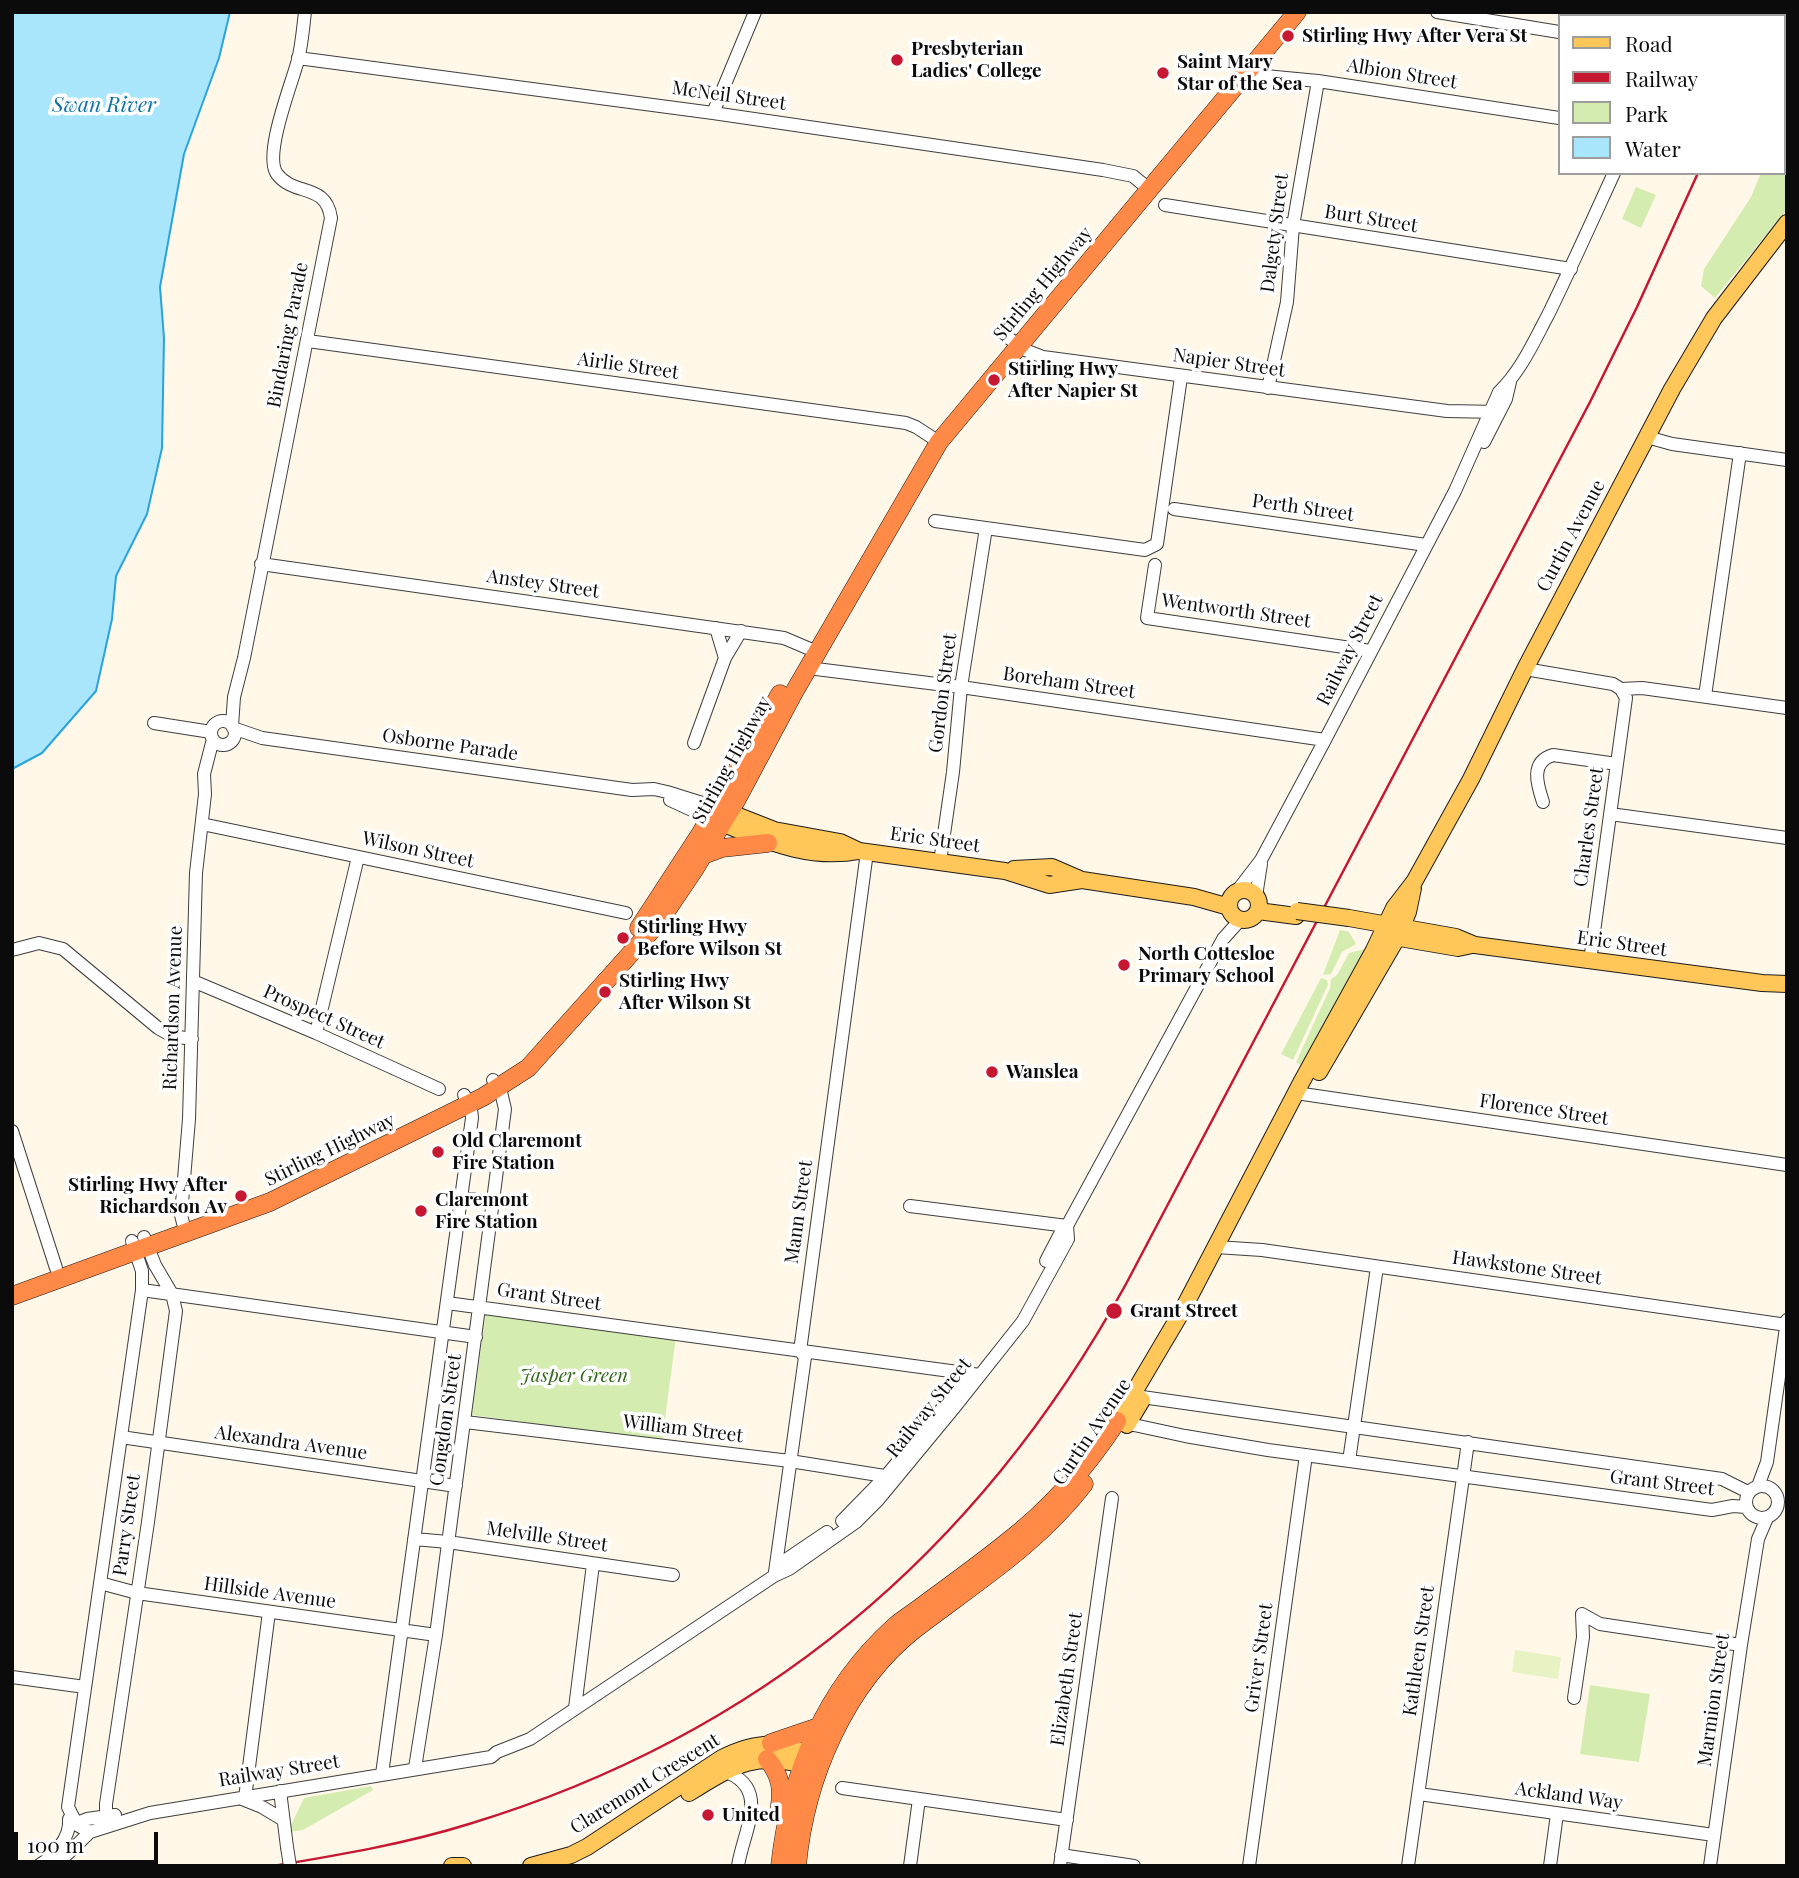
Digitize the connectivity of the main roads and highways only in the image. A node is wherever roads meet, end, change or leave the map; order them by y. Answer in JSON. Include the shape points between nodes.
{"nodes":[{"id":1,"x":1284,"y":12,"type":"edge"},
{"id":2,"x":1297,"y":12,"type":"edge"},
{"id":3,"x":1246,"y":65,"type":"junction"},
{"id":4,"x":1787,"y":223,"type":"edge"},
{"id":5,"x":719,"y":815,"type":"junction"},
{"id":6,"x":768,"y":843,"type":"junction"},
{"id":7,"x":863,"y":852,"type":"junction"},
{"id":8,"x":703,"y":855,"type":"junction"},
{"id":9,"x":1258,"y":904,"type":"junction"},
{"id":10,"x":1234,"y":905,"type":"junction"},
{"id":11,"x":1392,"y":930,"type":"junction"},
{"id":12,"x":1475,"y":945,"type":"junction"},
{"id":13,"x":1451,"y":947,"type":"junction"},
{"id":14,"x":1383,"y":962,"type":"junction"},
{"id":15,"x":1762,"y":984,"type":"junction"},
{"id":16,"x":1787,"y":984,"type":"edge"},
{"id":17,"x":1787,"y":990,"type":"edge"},
{"id":18,"x":496,"y":1084,"type":"junction"},
{"id":19,"x":1301,"y":1094,"type":"junction"},
{"id":20,"x":467,"y":1099,"type":"junction"},
{"id":21,"x":140,"y":1244,"type":"junction"},
{"id":22,"x":12,"y":1284,"type":"edge"},
{"id":23,"x":12,"y":1296,"type":"edge"},
{"id":24,"x":1122,"y":1423,"type":"junction"},
{"id":25,"x":818,"y":1727,"type":"junction"},
{"id":26,"x":769,"y":1751,"type":"junction"},
{"id":27,"x":812,"y":1761,"type":"junction"},
{"id":28,"x":704,"y":1777,"type":"junction"},
{"id":29,"x":786,"y":1865,"type":"edge"},
{"id":30,"x":452,"y":1866,"type":"edge"},
{"id":31,"x":463,"y":1866,"type":"edge"},
{"id":32,"x":531,"y":1866,"type":"edge"},
{"id":33,"x":567,"y":1866,"type":"edge"}],
"edges":[{"from":1,"to":3,"type":"highway","name":"Stirling Highway"},
{"from":2,"to":3,"type":"highway","name":"Stirling Highway"},
{"from":3,"to":5,"type":"highway","name":"Stirling Highway","via":[[935,439],[813,659]]},
{"from":4,"to":11,"type":"main road","name":"Curtin Avenue","via":[[1709,326],[1471,779],[1414,883],[1394,908]]},
{"from":5,"to":6,"type":"main road","name":"Eric Street"},
{"from":5,"to":7,"type":"main road","name":"Eric Street","via":[[840,842]]},
{"from":5,"to":8,"type":"highway","name":"Stirling Highway"},
{"from":5,"to":18,"type":"highway","name":"Stirling Highway","via":[[641,926]]},
{"from":6,"to":7,"type":"main road","name":"Eric Street","via":[[838,855]]},
{"from":6,"to":8,"type":"highway"},
{"from":7,"to":10,"type":"main road","name":"Eric Street","via":[[1005,871],[1049,885],[1082,880]]},
{"from":8,"to":18,"type":"highway","name":"Stirling Highway","via":[[659,922],[630,956],[528,1068]]},
{"from":9,"to":10,"type":"main road","via":[[1252,917]]},
{"from":9,"to":10,"type":"main road","name":"Eric Street","via":[[1248,890]]},
{"from":9,"to":11,"type":"main road","name":"Eric Street"},
{"from":11,"to":12,"type":"main road","name":"Eric Street","via":[[1456,937]]},
{"from":11,"to":13,"type":"main road","name":"Eric Street"},
{"from":11,"to":14,"type":"main road","name":"Curtin Avenue"},
{"from":11,"to":19,"type":"main road","name":"Curtin Avenue"},
{"from":12,"to":13,"type":"main road","name":"Eric Street"},
{"from":12,"to":15,"type":"main road","name":"Eric Street"},
{"from":13,"to":14,"type":"main road","via":[[1444,952],[1406,951]]},
{"from":14,"to":19,"type":"main road","name":"Curtin Avenue"},
{"from":15,"to":16,"type":"main road","name":"Eric Street"},
{"from":15,"to":17,"type":"main road","name":"Eric Street"},
{"from":18,"to":20,"type":"highway","name":"Stirling Highway"},
{"from":19,"to":24,"type":"main road","name":"Curtin Avenue"},
{"from":20,"to":21,"type":"highway","name":"Stirling Highway","via":[[274,1189]]},
{"from":20,"to":21,"type":"highway","name":"Stirling Highway","via":[[270,1202]]},
{"from":21,"to":22,"type":"highway","name":"Stirling Highway"},
{"from":21,"to":23,"type":"highway","name":"Stirling Highway"},
{"from":24,"to":25,"type":"highway","name":"Curtin Avenue","via":[[1064,1492],[1009,1542],[896,1626],[832,1700]]},
{"from":24,"to":27,"type":"highway","name":"Curtin Avenue","via":[[1068,1504],[1012,1558],[913,1631],[877,1667]]},
{"from":25,"to":26,"type":"highway"},
{"from":25,"to":27,"type":"highway","name":"Curtin Avenue"},
{"from":26,"to":27,"type":"main road","name":"Claremont Crescent"},
{"from":26,"to":28,"type":"main road","name":"Claremont Crescent"},
{"from":26,"to":28,"type":"main road","name":"Claremont Crescent","via":[[739,1749]]},
{"from":26,"to":29,"type":"highway","via":[[781,1784],[775,1831]]},
{"from":27,"to":29,"type":"highway","via":[[790,1802]]},
{"from":28,"to":32,"type":"main road","name":"Claremont Crescent","via":[[587,1847]]},
{"from":28,"to":33,"type":"main road","name":"Claremont Crescent"},
{"from":30,"to":31,"type":"main road"}]}
